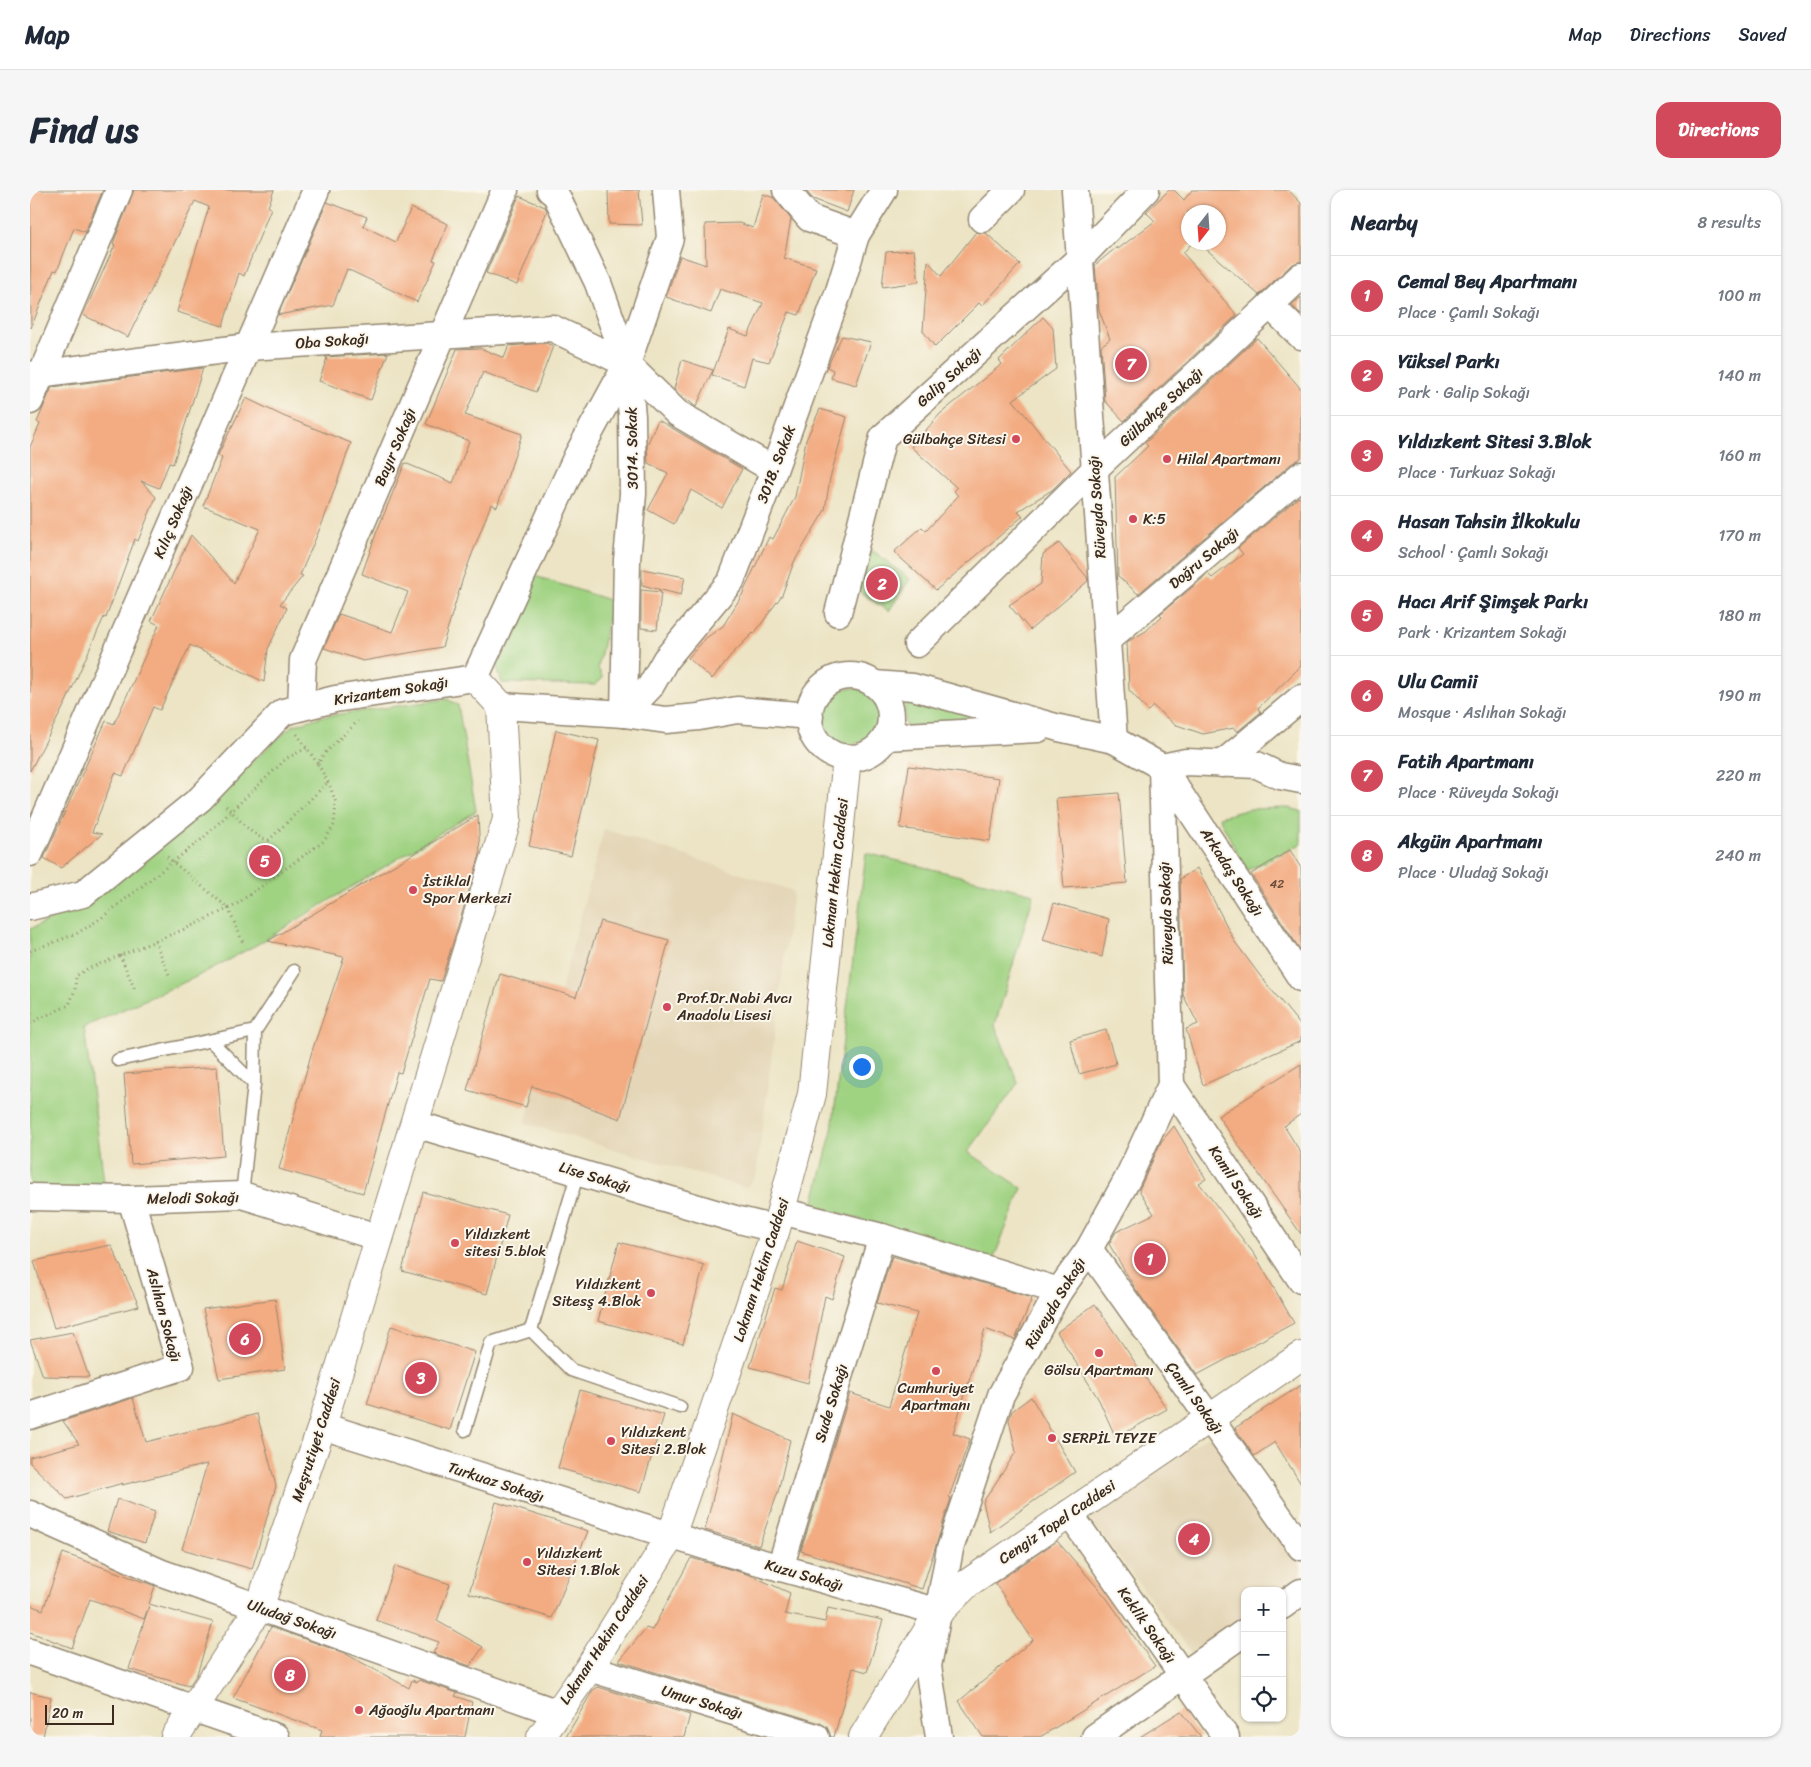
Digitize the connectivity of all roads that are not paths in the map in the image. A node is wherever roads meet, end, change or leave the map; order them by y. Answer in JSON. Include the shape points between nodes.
{"nodes":[{"id":1,"x":120,"y":190,"type":"edge"},
{"id":2,"x":316,"y":190,"type":"edge"},
{"id":3,"x":505,"y":190,"type":"edge"},
{"id":4,"x":550,"y":190,"type":"edge"},
{"id":5,"x":666,"y":190,"type":"edge"},
{"id":6,"x":786,"y":190,"type":"edge"},
{"id":7,"x":884,"y":190,"type":"edge"},
{"id":8,"x":1011,"y":190,"type":"edge"},
{"id":9,"x":1075,"y":190,"type":"edge"},
{"id":10,"x":1146,"y":190,"type":"edge"},
{"id":11,"x":982,"y":219,"type":"dead end"},
{"id":12,"x":856,"y":235,"type":"junction"},
{"id":13,"x":1080,"y":258,"type":"junction"},
{"id":14,"x":1301,"y":276,"type":"edge"},
{"id":15,"x":1270,"y":305,"type":"junction"},
{"id":16,"x":443,"y":335,"type":"junction"},
{"id":17,"x":1301,"y":336,"type":"edge"},
{"id":18,"x":248,"y":347,"type":"junction"},
{"id":19,"x":627,"y":364,"type":"junction"},
{"id":20,"x":36,"y":375,"type":"edge"},
{"id":21,"x":30,"y":401,"type":"edge"},
{"id":22,"x":774,"y":470,"type":"junction"},
{"id":23,"x":1094,"y":470,"type":"junction"},
{"id":24,"x":1301,"y":475,"type":"edge"},
{"id":25,"x":838,"y":613,"type":"dead end"},
{"id":26,"x":1107,"y":640,"type":"junction"},
{"id":27,"x":916,"y":644,"type":"dead end"},
{"id":28,"x":475,"y":678,"type":"junction"},
{"id":29,"x":874,"y":684,"type":"junction"},
{"id":30,"x":1301,"y":698,"type":"edge"},
{"id":31,"x":500,"y":706,"type":"junction"},
{"id":32,"x":292,"y":710,"type":"junction"},
{"id":33,"x":624,"y":714,"type":"junction"},
{"id":34,"x":810,"y":716,"type":"junction"},
{"id":35,"x":1059,"y":728,"type":"junction"},
{"id":36,"x":886,"y":737,"type":"junction"},
{"id":37,"x":1114,"y":740,"type":"junction"},
{"id":38,"x":847,"y":758,"type":"junction"},
{"id":39,"x":1222,"y":764,"type":"junction"},
{"id":40,"x":1162,"y":767,"type":"junction"},
{"id":41,"x":1301,"y":780,"type":"edge"},
{"id":42,"x":30,"y":853,"type":"edge"},
{"id":43,"x":30,"y":907,"type":"edge"},
{"id":44,"x":294,"y":971,"type":"dead end"},
{"id":45,"x":1301,"y":978,"type":"edge"},
{"id":46,"x":255,"y":1031,"type":"junction"},
{"id":47,"x":211,"y":1041,"type":"junction"},
{"id":48,"x":118,"y":1060,"type":"dead end"},
{"id":49,"x":254,"y":1084,"type":"junction"},
{"id":50,"x":1171,"y":1084,"type":"junction"},
{"id":51,"x":415,"y":1124,"type":"junction"},
{"id":52,"x":578,"y":1172,"type":"junction"},
{"id":53,"x":242,"y":1195,"type":"junction"},
{"id":54,"x":30,"y":1197,"type":"edge"},
{"id":55,"x":131,"y":1199,"type":"junction"},
{"id":56,"x":779,"y":1220,"type":"junction"},
{"id":57,"x":882,"y":1237,"type":"junction"},
{"id":58,"x":380,"y":1238,"type":"junction"},
{"id":59,"x":1089,"y":1249,"type":"junction"},
{"id":60,"x":1301,"y":1280,"type":"edge"},
{"id":61,"x":1059,"y":1291,"type":"junction"},
{"id":62,"x":531,"y":1330,"type":"junction"},
{"id":63,"x":1301,"y":1356,"type":"edge"},
{"id":64,"x":680,"y":1406,"type":"dead end"},
{"id":65,"x":30,"y":1416,"type":"edge"},
{"id":66,"x":1210,"y":1418,"type":"junction"},
{"id":67,"x":322,"y":1426,"type":"junction"},
{"id":68,"x":465,"y":1430,"type":"dead end"},
{"id":69,"x":1070,"y":1513,"type":"junction"},
{"id":70,"x":30,"y":1514,"type":"edge"},
{"id":71,"x":671,"y":1536,"type":"junction"},
{"id":72,"x":1301,"y":1547,"type":"edge"},
{"id":73,"x":780,"y":1568,"type":"junction"},
{"id":74,"x":1301,"y":1592,"type":"edge"},
{"id":75,"x":1286,"y":1603,"type":"edge"},
{"id":76,"x":259,"y":1608,"type":"junction"},
{"id":77,"x":939,"y":1612,"type":"junction"},
{"id":78,"x":1241,"y":1635,"type":"edge"},
{"id":79,"x":30,"y":1652,"type":"edge"},
{"id":80,"x":589,"y":1668,"type":"junction"},
{"id":81,"x":1182,"y":1676,"type":"junction"},
{"id":82,"x":193,"y":1710,"type":"junction"},
{"id":83,"x":558,"y":1713,"type":"junction"},
{"id":84,"x":175,"y":1737,"type":"edge"},
{"id":85,"x":276,"y":1737,"type":"edge"},
{"id":86,"x":541,"y":1737,"type":"edge"},
{"id":87,"x":816,"y":1737,"type":"edge"},
{"id":88,"x":863,"y":1737,"type":"edge"},
{"id":89,"x":939,"y":1737,"type":"edge"},
{"id":90,"x":1095,"y":1737,"type":"edge"},
{"id":91,"x":1226,"y":1737,"type":"edge"}],
"edges":[{"from":1,"to":20,"type":"street"},
{"from":2,"to":18,"type":"street","name":"Kılıç Sokağı"},
{"from":3,"to":16,"type":"street","name":"Bayır Sokağı"},
{"from":4,"to":19,"type":"street","via":[[556,195],[598,283]]},
{"from":5,"to":19,"type":"street","name":"3014. Sokak","via":[[670,238]]},
{"from":6,"to":12,"type":"street","via":[[809,218]]},
{"from":7,"to":12,"type":"street","name":"3018. Sokak"},
{"from":8,"to":11,"type":"street"},
{"from":9,"to":13,"type":"street","name":"Rüveyda Sokağı"},
{"from":10,"to":13,"type":"street","name":"Galip Sokağı"},
{"from":12,"to":22,"type":"street","name":"3018. Sokak","via":[[839,292]]},
{"from":13,"to":23,"type":"street","name":"Rüveyda Sokağı"},
{"from":13,"to":25,"type":"street","name":"Galip Sokağı","via":[[883,437]]},
{"from":14,"to":15,"type":"street","name":"Gülbahçe Sokağı"},
{"from":15,"to":17,"type":"street"},
{"from":15,"to":23,"type":"street","name":"Gülbahçe Sokağı"},
{"from":16,"to":18,"type":"street","name":"Oba Sokağı"},
{"from":16,"to":19,"type":"street","name":"Oba Sokağı","via":[[552,328]]},
{"from":16,"to":32,"type":"street","name":"Bayır Sokağı","via":[[303,660]]},
{"from":18,"to":20,"type":"street","name":"Oba Sokağı"},
{"from":18,"to":42,"type":"street","name":"Kılıç Sokağı"},
{"from":19,"to":22,"type":"street","via":[[677,413]]},
{"from":19,"to":28,"type":"street","via":[[578,456]]},
{"from":19,"to":33,"type":"street","name":"3014. Sokak","via":[[632,416],[633,494],[627,560]]},
{"from":20,"to":21,"type":"street"},
{"from":22,"to":33,"type":"street","name":"3018. Sokak","via":[[730,581],[666,659],[650,687]]},
{"from":23,"to":26,"type":"street","name":"Rüveyda Sokağı"},
{"from":23,"to":27,"type":"street","name":"Gülbahçe Sokağı"},
{"from":24,"to":26,"type":"street","name":"Doğru Sokağı"},
{"from":26,"to":37,"type":"street","name":"Rüveyda Sokağı"},
{"from":28,"to":31,"type":"street"},
{"from":28,"to":32,"type":"street","name":"Krizantem Sokağı"},
{"from":29,"to":34,"type":"street","via":[[853,677],[830,681],[814,698]]},
{"from":29,"to":35,"type":"street","via":[[912,687]]},
{"from":29,"to":36,"type":"street","via":[[888,703],[890,726]]},
{"from":30,"to":39,"type":"street"},
{"from":31,"to":33,"type":"street"},
{"from":31,"to":51,"type":"street","name":"Meşrutiyet Caddesi","via":[[507,819]]},
{"from":32,"to":43,"type":"street","via":[[200,799],[83,894]]},
{"from":33,"to":34,"type":"street","via":[[666,720],[737,710]]},
{"from":34,"to":38,"type":"street","via":[[817,742],[826,750]]},
{"from":35,"to":36,"type":"street"},
{"from":35,"to":37,"type":"street"},
{"from":36,"to":38,"type":"street","via":[[870,753]]},
{"from":37,"to":40,"type":"street"},
{"from":38,"to":56,"type":"street","name":"Lokman Hekim Caddesi","via":[[812,1094]]},
{"from":39,"to":40,"type":"street","via":[[1186,762]]},
{"from":39,"to":41,"type":"street","via":[[1257,764],[1280,776]]},
{"from":40,"to":45,"type":"street","name":"Arkadaş Sokağı"},
{"from":40,"to":50,"type":"street","name":"Rüveyda Sokağı"},
{"from":44,"to":46,"type":"lane"},
{"from":46,"to":47,"type":"lane"},
{"from":46,"to":49,"type":"lane"},
{"from":47,"to":48,"type":"lane"},
{"from":47,"to":49,"type":"lane"},
{"from":49,"to":53,"type":"lane"},
{"from":50,"to":59,"type":"street","name":"Rüveyda Sokağı","via":[[1127,1180]]},
{"from":50,"to":60,"type":"street","name":"Kamil Sokağı"},
{"from":51,"to":52,"type":"street","name":"Lise Sokağı"},
{"from":51,"to":58,"type":"street","name":"Meşrutiyet Caddesi"},
{"from":52,"to":56,"type":"street","name":"Lise Sokağı","via":[[735,1219]]},
{"from":52,"to":62,"type":"lane"},
{"from":53,"to":55,"type":"street","name":"Melodi Sokağı"},
{"from":53,"to":58,"type":"street","name":"Melodi Sokağı"},
{"from":54,"to":55,"type":"street","name":"Melodi Sokağı"},
{"from":55,"to":65,"type":"street","name":"Aslıhan Sokağı","via":[[181,1367]]},
{"from":56,"to":57,"type":"street"},
{"from":56,"to":71,"type":"street","name":"Lokman Hekim Caddesi"},
{"from":57,"to":61,"type":"street"},
{"from":57,"to":73,"type":"street","name":"Sude Sokağı"},
{"from":58,"to":67,"type":"street","name":"Meşrutiyet Caddesi"},
{"from":59,"to":61,"type":"street","name":"Rüveyda Sokağı"},
{"from":59,"to":66,"type":"street","name":"Çamlı Sokağı"},
{"from":61,"to":77,"type":"street","name":"Rüveyda Sokağı","via":[[1001,1395],[950,1549]]},
{"from":62,"to":64,"type":"lane","via":[[571,1370]]},
{"from":62,"to":68,"type":"lane","via":[[491,1343]]},
{"from":63,"to":66,"type":"street","name":"Cengiz Topel Caddesi"},
{"from":66,"to":69,"type":"street","name":"Cengiz Topel Caddesi"},
{"from":66,"to":72,"type":"street","name":"Çamlı Sokağı"},
{"from":67,"to":71,"type":"street","name":"Turkuaz Sokağı"},
{"from":67,"to":76,"type":"street","name":"Meşrutiyet Caddesi"},
{"from":69,"to":77,"type":"street","name":"Cengiz Topel Caddesi","via":[[968,1583]]},
{"from":69,"to":81,"type":"street","name":"Keklik Sokağı"},
{"from":70,"to":76,"type":"street","name":"Uludağ Sokağı","via":[[162,1573]]},
{"from":71,"to":73,"type":"street","name":"Kuzu Sokağı"},
{"from":71,"to":80,"type":"street","name":"Lokman Hekim Caddesi"},
{"from":73,"to":77,"type":"street","name":"Kuzu Sokağı"},
{"from":74,"to":75,"type":"street"},
{"from":76,"to":82,"type":"street","name":"Meşrutiyet Caddesi"},
{"from":76,"to":83,"type":"street","name":"Uludağ Sokağı"},
{"from":77,"to":88,"type":"street","name":"Cengiz Topel Caddesi"},
{"from":77,"to":89,"type":"street","name":"Rüveyda Sokağı","via":[[928,1666]]},
{"from":78,"to":81,"type":"street"},
{"from":79,"to":82,"type":"street"},
{"from":80,"to":83,"type":"street","name":"Lokman Hekim Caddesi"},
{"from":80,"to":87,"type":"street","name":"Umur Sokağı"},
{"from":81,"to":90,"type":"street"},
{"from":81,"to":91,"type":"street","name":"Keklik Sokağı"},
{"from":82,"to":84,"type":"street","name":"Meşrutiyet Caddesi"},
{"from":82,"to":85,"type":"street"},
{"from":83,"to":86,"type":"street","name":"Lokman Hekim Caddesi"}]}
